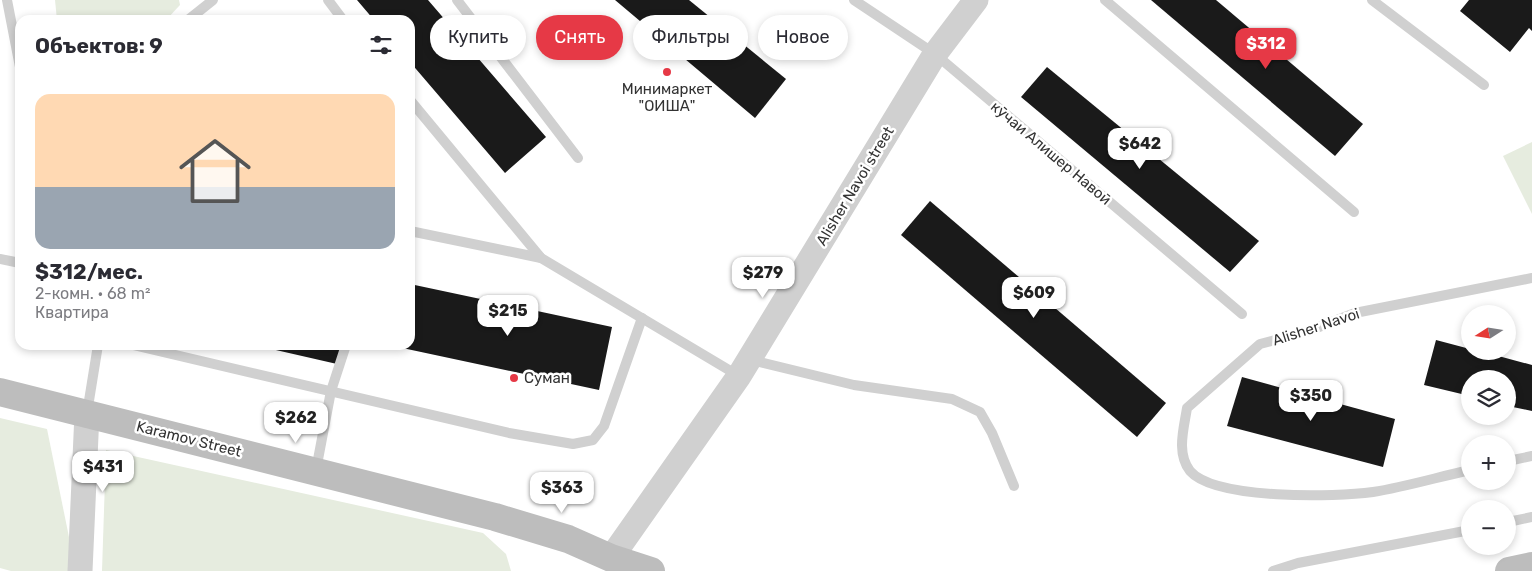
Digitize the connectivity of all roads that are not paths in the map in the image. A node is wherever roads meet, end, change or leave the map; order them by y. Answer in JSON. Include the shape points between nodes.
{"nodes":[{"id":1,"x":7,"y":0,"type":"edge"},
{"id":2,"x":213,"y":0,"type":"edge"},
{"id":3,"x":328,"y":0,"type":"edge"},
{"id":4,"x":457,"y":0,"type":"edge"},
{"id":5,"x":854,"y":0,"type":"edge"},
{"id":6,"x":976,"y":0,"type":"edge"},
{"id":7,"x":1105,"y":0,"type":"edge"},
{"id":8,"x":1372,"y":0,"type":"edge"},
{"id":9,"x":194,"y":15,"type":"edge"},
{"id":10,"x":340,"y":15,"type":"edge"},
{"id":11,"x":15,"y":41,"type":"edge"},
{"id":12,"x":935,"y":54,"type":"junction"},
{"id":13,"x":1484,"y":85,"type":"dead end"},
{"id":14,"x":415,"y":106,"type":"edge"},
{"id":15,"x":578,"y":158,"type":"dead end"},
{"id":16,"x":1354,"y":212,"type":"dead end"},
{"id":17,"x":415,"y":232,"type":"edge"},
{"id":18,"x":541,"y":258,"type":"junction"},
{"id":19,"x":0,"y":259,"type":"edge"},
{"id":20,"x":15,"y":262,"type":"edge"},
{"id":21,"x":1532,"y":278,"type":"edge"},
{"id":22,"x":1242,"y":314,"type":"dead end"},
{"id":23,"x":642,"y":318,"type":"junction"},
{"id":24,"x":97,"y":350,"type":"edge"},
{"id":25,"x":155,"y":350,"type":"edge"},
{"id":26,"x":344,"y":350,"type":"edge"},
{"id":27,"x":745,"y":368,"type":"junction"},
{"id":28,"x":331,"y":391,"type":"junction"},
{"id":29,"x":0,"y":392,"type":"edge"},
{"id":30,"x":87,"y":413,"type":"junction"},
{"id":31,"x":1532,"y":456,"type":"edge"},
{"id":32,"x":1516,"y":459,"type":"edge"},
{"id":33,"x":316,"y":471,"type":"junction"},
{"id":34,"x":1461,"y":472,"type":"edge"},
{"id":35,"x":1014,"y":486,"type":"dead end"},
{"id":36,"x":1532,"y":517,"type":"edge"},
{"id":37,"x":1516,"y":520,"type":"edge"},
{"id":38,"x":1461,"y":532,"type":"edge"},
{"id":39,"x":611,"y":558,"type":"junction"},
{"id":40,"x":1532,"y":566,"type":"edge"},
{"id":41,"x":80,"y":571,"type":"edge"},
{"id":42,"x":651,"y":571,"type":"edge"},
{"id":43,"x":1273,"y":571,"type":"edge"},
{"id":44,"x":1509,"y":571,"type":"edge"}],
"edges":[{"from":1,"to":11,"type":"lane"},
{"from":2,"to":9,"type":"lane"},
{"from":3,"to":10,"type":"lane"},
{"from":4,"to":15,"type":"lane"},
{"from":5,"to":12,"type":"lane","name":"кӯчаи Алишер Навоӣ"},
{"from":6,"to":12,"type":"street","name":"Alisher Navoi street"},
{"from":7,"to":16,"type":"lane"},
{"from":8,"to":13,"type":"lane"},
{"from":12,"to":22,"type":"lane","name":"кӯчаи Алишер Навоӣ"},
{"from":12,"to":27,"type":"street","name":"Alisher Navoi street"},
{"from":14,"to":18,"type":"lane"},
{"from":17,"to":18,"type":"lane"},
{"from":18,"to":23,"type":"lane"},
{"from":19,"to":20,"type":"lane"},
{"from":21,"to":34,"type":"lane","via":[[1355,313],[1306,332],[1260,344],[1187,408],[1181,449],[1190,471],[1213,485],[1300,496],[1372,492]]},
{"from":23,"to":27,"type":"lane"},
{"from":23,"to":28,"type":"lane","via":[[604,426],[593,440],[572,444],[509,433]]},
{"from":24,"to":30,"type":"lane"},
{"from":25,"to":28,"type":"lane"},
{"from":26,"to":28,"type":"lane"},
{"from":27,"to":35,"type":"lane","via":[[952,399],[980,412]]},
{"from":27,"to":39,"type":"street","name":"Alisher Navoi street"},
{"from":28,"to":33,"type":"lane"},
{"from":29,"to":30,"type":"main road","name":"Karamov Street"},
{"from":30,"to":33,"type":"main road","name":"Karamov Street"},
{"from":30,"to":41,"type":"street"},
{"from":31,"to":32,"type":"lane"},
{"from":33,"to":39,"type":"main road","name":"Karamov Street","via":[[495,517],[568,539]]},
{"from":36,"to":37,"type":"lane"},
{"from":38,"to":43,"type":"lane","via":[[1298,563]]},
{"from":39,"to":42,"type":"main road","name":"Karamov Street"},
{"from":40,"to":44,"type":"main road"}]}
